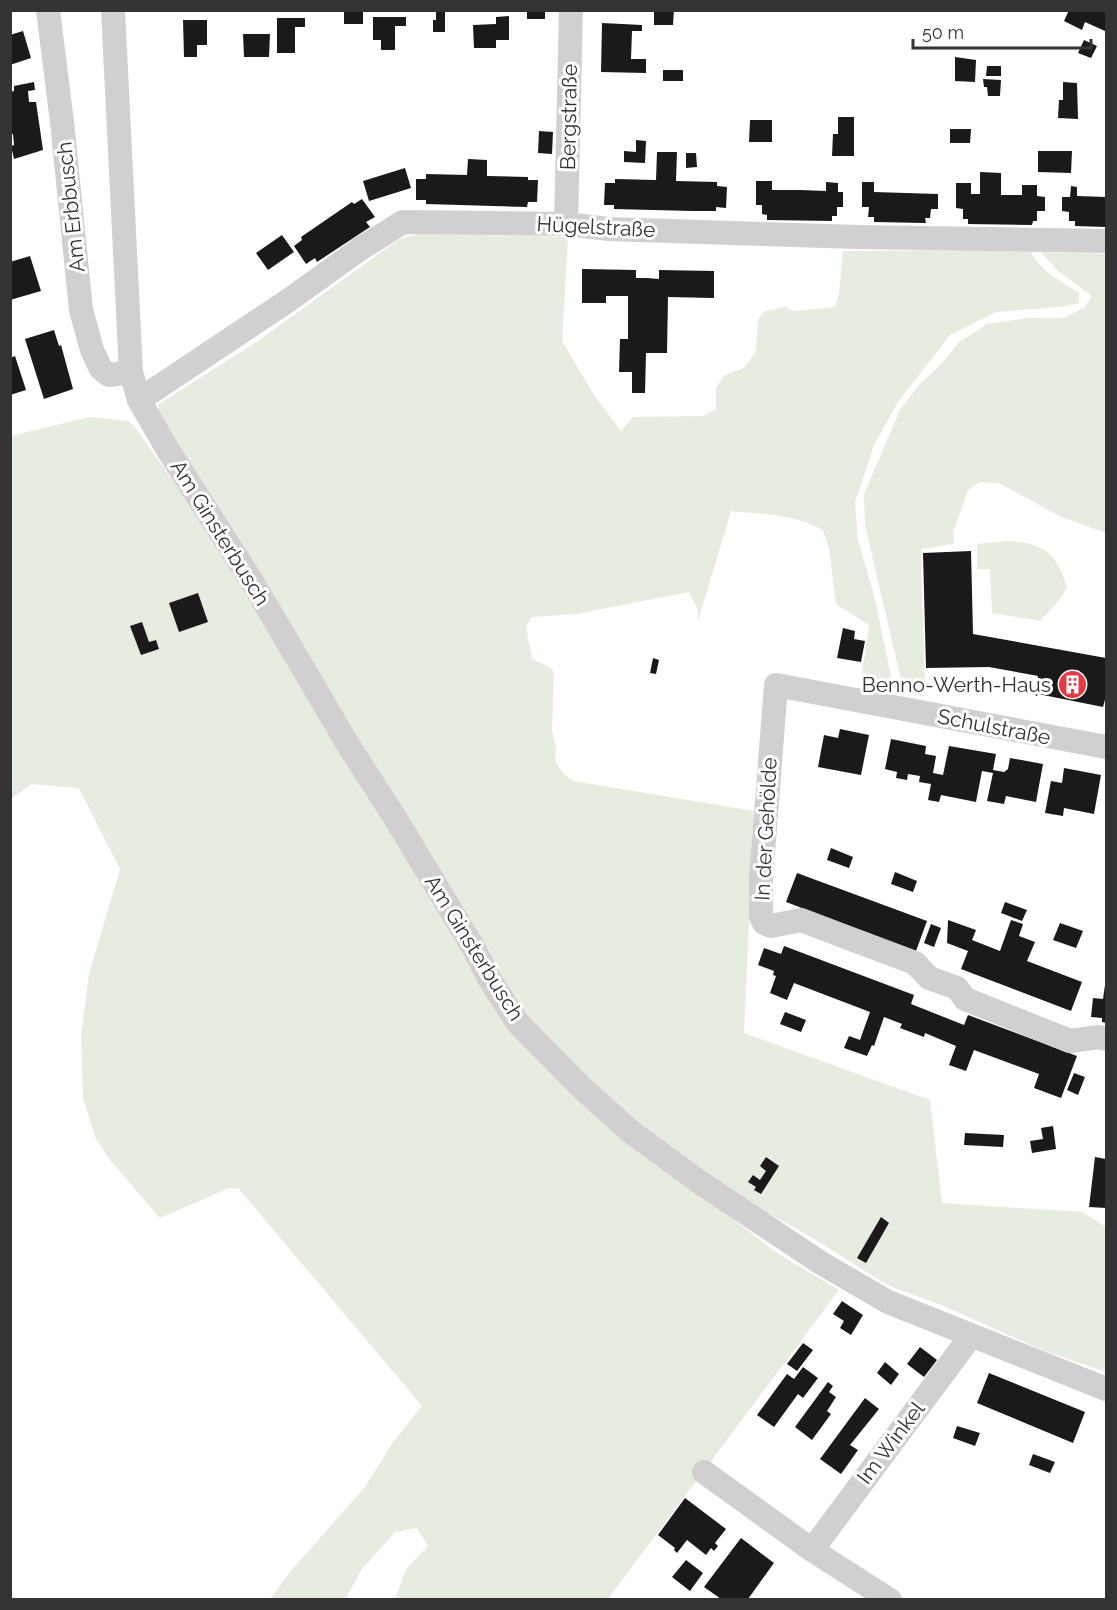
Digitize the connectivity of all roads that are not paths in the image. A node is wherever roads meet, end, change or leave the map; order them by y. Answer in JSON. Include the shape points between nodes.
{"nodes":[{"id":1,"x":48,"y":10,"type":"edge"},
{"id":2,"x":113,"y":10,"type":"edge"},
{"id":3,"x":571,"y":10,"type":"edge"},
{"id":4,"x":566,"y":224,"type":"junction"},
{"id":5,"x":1107,"y":241,"type":"edge"},
{"id":6,"x":131,"y":372,"type":"junction"},
{"id":7,"x":139,"y":400,"type":"junction"},
{"id":8,"x":776,"y":685,"type":"joint"},
{"id":9,"x":1107,"y":747,"type":"edge"},
{"id":10,"x":1107,"y":1039,"type":"edge"},
{"id":11,"x":971,"y":1336,"type":"junction"},
{"id":12,"x":1107,"y":1389,"type":"edge"},
{"id":13,"x":704,"y":1472,"type":"dead end"},
{"id":14,"x":812,"y":1550,"type":"junction"},
{"id":15,"x":890,"y":1599,"type":"edge"}],
"edges":[{"from":1,"to":6,"type":"street","name":"Am Erbbusch","via":[[81,310],[101,369],[109,375]]},
{"from":2,"to":6,"type":"street"},
{"from":3,"to":4,"type":"street","name":"Bergstraße"},
{"from":4,"to":5,"type":"street","name":"Hügelstraße","via":[[609,229],[858,237]]},
{"from":4,"to":7,"type":"street","name":"Hügelstraße","via":[[403,222]]},
{"from":6,"to":7,"type":"street"},
{"from":7,"to":11,"type":"street","name":"Am Ginsterbusch","via":[[517,1022],[631,1132],[701,1183],[821,1263],[888,1302]]},
{"from":8,"to":9,"type":"street","name":"Schulstraße"},
{"from":8,"to":10,"type":"street","name":"In der Gehölde","via":[[761,879],[764,923],[771,926],[801,920],[915,963],[929,978],[957,988],[965,999],[1070,1041]]},
{"from":11,"to":12,"type":"street","name":"Am Ginsterbusch"},
{"from":11,"to":14,"type":"street","name":"Im Winkel"},
{"from":13,"to":14,"type":"street"},
{"from":14,"to":15,"type":"street"}]}
